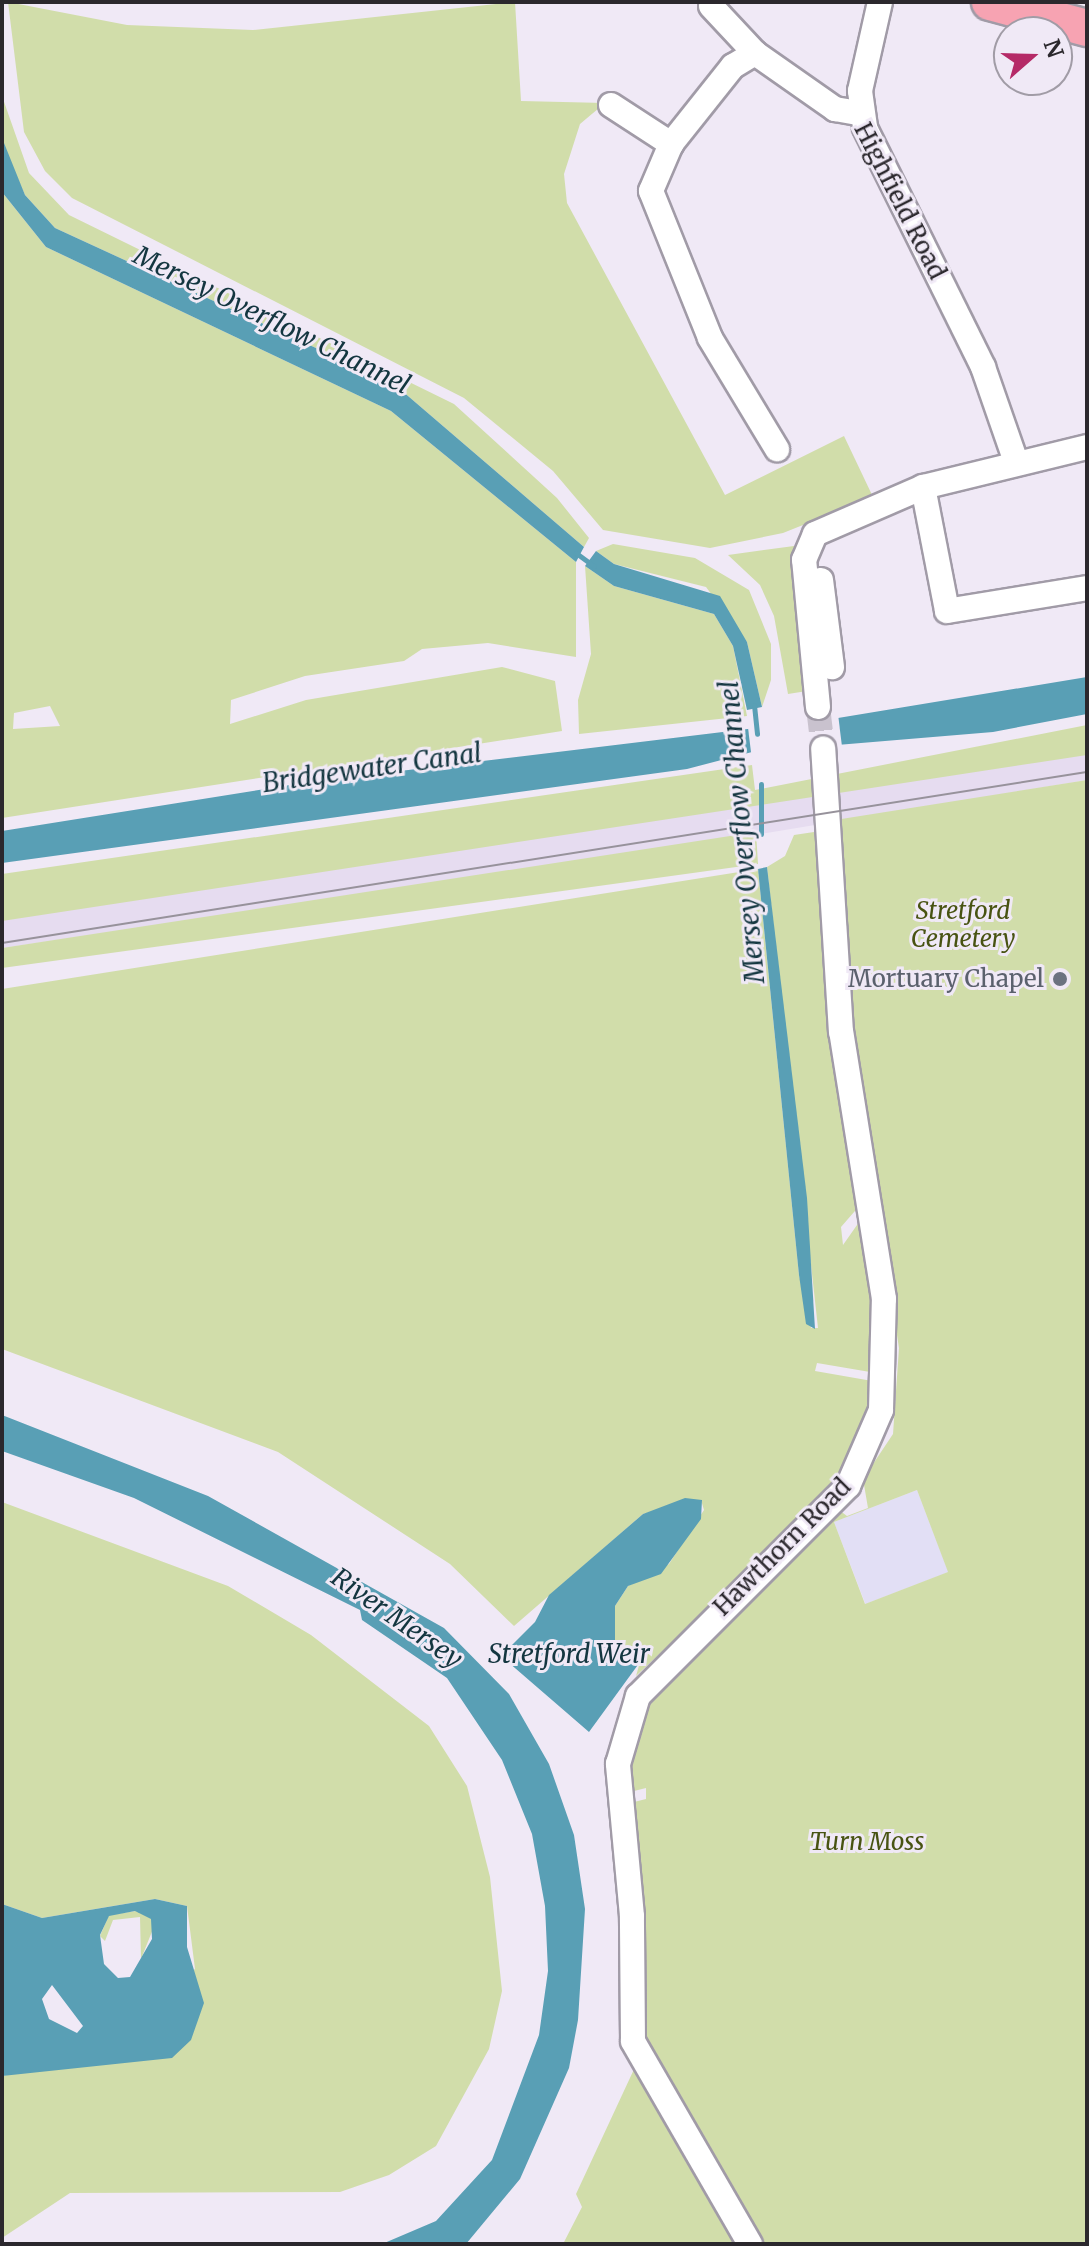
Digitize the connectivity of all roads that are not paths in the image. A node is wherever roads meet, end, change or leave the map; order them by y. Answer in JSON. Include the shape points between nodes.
{"nodes":[{"id":1,"x":880,"y":2,"type":"edge"},
{"id":2,"x":990,"y":2,"type":"edge"},
{"id":3,"x":1039,"y":2,"type":"edge"},
{"id":4,"x":711,"y":6,"type":"dead end"},
{"id":5,"x":1084,"y":27,"type":"edge"},
{"id":6,"x":755,"y":53,"type":"junction"},
{"id":7,"x":611,"y":105,"type":"dead end"},
{"id":8,"x":862,"y":114,"type":"junction"},
{"id":9,"x":671,"y":144,"type":"junction"},
{"id":10,"x":1087,"y":447,"type":"edge"},
{"id":11,"x":777,"y":449,"type":"dead end"},
{"id":12,"x":1015,"y":459,"type":"junction"},
{"id":13,"x":923,"y":487,"type":"junction"},
{"id":14,"x":810,"y":540,"type":"junction"},
{"id":15,"x":1087,"y":588,"type":"edge"},
{"id":16,"x":832,"y":667,"type":"dead end"},
{"id":17,"x":818,"y":707,"type":"tunnel mouth"},
{"id":18,"x":823,"y":749,"type":"tunnel mouth"},
{"id":19,"x":750,"y":2244,"type":"edge"}],
"edges":[{"from":1,"to":8,"type":"street","via":[[861,80]]},
{"from":2,"to":5,"type":"highway"},
{"from":3,"to":5,"type":"highway"},
{"from":4,"to":6,"type":"street","name":"Highfield Road"},
{"from":6,"to":8,"type":"street","name":"Highfield Road","via":[[835,109]]},
{"from":6,"to":9,"type":"street","via":[[740,59]]},
{"from":7,"to":9,"type":"street"},
{"from":8,"to":12,"type":"street","name":"Highfield Road","via":[[983,367]]},
{"from":9,"to":11,"type":"street","via":[[655,176],[653,207],[707,316],[728,372],[743,385]]},
{"from":10,"to":12,"type":"street"},
{"from":12,"to":13,"type":"street"},
{"from":13,"to":14,"type":"street"},
{"from":13,"to":15,"type":"street","via":[[947,611]]},
{"from":14,"to":16,"type":"street"},
{"from":14,"to":17,"type":"street"},
{"from":18,"to":19,"type":"street","name":"Hawthorn Road","via":[[841,1032],[884,1299],[881,1410],[848,1486],[638,1696],[618,1764],[632,1916],[633,2041]]}]}
